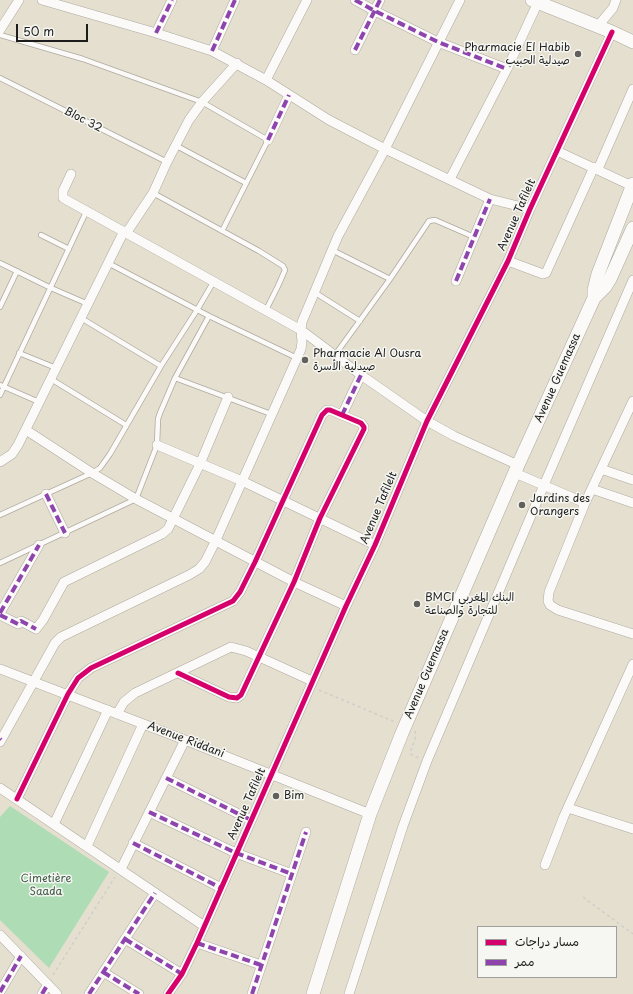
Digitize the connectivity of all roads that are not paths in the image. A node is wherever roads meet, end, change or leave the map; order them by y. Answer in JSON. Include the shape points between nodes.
{"nodes":[{"id":1,"x":19,"y":0,"type":"edge"},
{"id":2,"x":42,"y":0,"type":"edge"},
{"id":3,"x":172,"y":0,"type":"edge"},
{"id":4,"x":235,"y":0,"type":"edge"},
{"id":5,"x":307,"y":0,"type":"edge"},
{"id":6,"x":355,"y":0,"type":"edge"},
{"id":7,"x":380,"y":0,"type":"edge"},
{"id":8,"x":460,"y":0,"type":"edge"},
{"id":9,"x":616,"y":0,"type":"edge"},
{"id":10,"x":536,"y":1,"type":"edge"},
{"id":11,"x":375,"y":11,"type":"junction"},
{"id":12,"x":598,"y":26,"type":"junction"},
{"id":13,"x":0,"y":30,"type":"edge"},
{"id":14,"x":612,"y":32,"type":"junction"},
{"id":15,"x":156,"y":33,"type":"junction"},
{"id":16,"x":0,"y":35,"type":"edge"},
{"id":17,"x":438,"y":42,"type":"junction"},
{"id":18,"x":633,"y":42,"type":"edge"},
{"id":19,"x":355,"y":50,"type":"dead end"},
{"id":20,"x":212,"y":51,"type":"junction"},
{"id":21,"x":237,"y":63,"type":"junction"},
{"id":22,"x":507,"y":69,"type":"junction"},
{"id":23,"x":0,"y":78,"type":"edge"},
{"id":24,"x":266,"y":80,"type":"junction"},
{"id":25,"x":633,"y":89,"type":"edge"},
{"id":26,"x":290,"y":95,"type":"junction"},
{"id":27,"x":202,"y":102,"type":"junction"},
{"id":28,"x":268,"y":140,"type":"junction"},
{"id":29,"x":175,"y":145,"type":"junction"},
{"id":30,"x":385,"y":149,"type":"junction"},
{"id":31,"x":557,"y":151,"type":"junction"},
{"id":32,"x":167,"y":162,"type":"junction"},
{"id":33,"x":596,"y":168,"type":"junction"},
{"id":34,"x":71,"y":174,"type":"dead end"},
{"id":35,"x":450,"y":180,"type":"junction"},
{"id":36,"x":246,"y":183,"type":"junction"},
{"id":37,"x":633,"y":185,"type":"edge"},
{"id":38,"x":153,"y":193,"type":"junction"},
{"id":39,"x":490,"y":199,"type":"junction"},
{"id":40,"x":530,"y":209,"type":"junction"},
{"id":41,"x":87,"y":210,"type":"junction"},
{"id":42,"x":633,"y":228,"type":"edge"},
{"id":43,"x":222,"y":231,"type":"junction"},
{"id":44,"x":126,"y":232,"type":"junction"},
{"id":45,"x":41,"y":235,"type":"dead end"},
{"id":46,"x":474,"y":237,"type":"junction"},
{"id":47,"x":69,"y":249,"type":"junction"},
{"id":48,"x":332,"y":250,"type":"junction"},
{"id":49,"x":508,"y":261,"type":"junction"},
{"id":50,"x":0,"y":263,"type":"edge"},
{"id":51,"x":108,"y":263,"type":"junction"},
{"id":52,"x":17,"y":271,"type":"junction"},
{"id":53,"x":390,"y":280,"type":"junction"},
{"id":54,"x":633,"y":280,"type":"edge"},
{"id":55,"x":214,"y":281,"type":"junction"},
{"id":56,"x":456,"y":281,"type":"dead end"},
{"id":57,"x":51,"y":288,"type":"junction"},
{"id":58,"x":314,"y":292,"type":"junction"},
{"id":59,"x":594,"y":298,"type":"junction"},
{"id":60,"x":88,"y":304,"type":"junction"},
{"id":61,"x":0,"y":307,"type":"edge"},
{"id":62,"x":197,"y":310,"type":"junction"},
{"id":63,"x":266,"y":310,"type":"junction"},
{"id":64,"x":209,"y":316,"type":"junction"},
{"id":65,"x":81,"y":318,"type":"junction"},
{"id":66,"x":360,"y":321,"type":"junction"},
{"id":67,"x":301,"y":330,"type":"junction"},
{"id":68,"x":19,"y":353,"type":"junction"},
{"id":69,"x":335,"y":355,"type":"junction"},
{"id":70,"x":297,"y":358,"type":"junction"},
{"id":71,"x":161,"y":366,"type":"junction"},
{"id":72,"x":56,"y":368,"type":"junction"},
{"id":73,"x":361,"y":375,"type":"junction"},
{"id":74,"x":175,"y":378,"type":"junction"},
{"id":75,"x":51,"y":379,"type":"junction"},
{"id":76,"x":2,"y":386,"type":"edge"},
{"id":77,"x":0,"y":395,"type":"edge"},
{"id":78,"x":228,"y":397,"type":"junction"},
{"id":79,"x":633,"y":401,"type":"edge"},
{"id":80,"x":39,"y":402,"type":"junction"},
{"id":81,"x":271,"y":414,"type":"junction"},
{"id":82,"x":342,"y":415,"type":"junction"},
{"id":83,"x":428,"y":421,"type":"junction"},
{"id":84,"x":126,"y":425,"type":"junction"},
{"id":85,"x":26,"y":430,"type":"junction"},
{"id":86,"x":157,"y":445,"type":"junction"},
{"id":87,"x":0,"y":462,"type":"edge"},
{"id":88,"x":200,"y":464,"type":"junction"},
{"id":89,"x":516,"y":469,"type":"junction"},
{"id":90,"x":601,"y":469,"type":"junction"},
{"id":91,"x":92,"y":473,"type":"junction"},
{"id":92,"x":633,"y":480,"type":"edge"},
{"id":93,"x":242,"y":481,"type":"junction"},
{"id":94,"x":544,"y":485,"type":"junction"},
{"id":95,"x":592,"y":489,"type":"junction"},
{"id":96,"x":46,"y":494,"type":"junction"},
{"id":97,"x":136,"y":499,"type":"junction"},
{"id":98,"x":283,"y":501,"type":"junction"},
{"id":99,"x":585,"y":503,"type":"junction"},
{"id":100,"x":633,"y":504,"type":"edge"},
{"id":101,"x":0,"y":515,"type":"edge"},
{"id":102,"x":320,"y":518,"type":"junction"},
{"id":103,"x":174,"y":519,"type":"junction"},
{"id":104,"x":65,"y":533,"type":"junction"},
{"id":105,"x":216,"y":540,"type":"junction"},
{"id":106,"x":39,"y":545,"type":"junction"},
{"id":107,"x":375,"y":545,"type":"junction"},
{"id":108,"x":0,"y":562,"type":"edge"},
{"id":109,"x":256,"y":562,"type":"junction"},
{"id":110,"x":294,"y":582,"type":"junction"},
{"id":111,"x":346,"y":606,"type":"junction"},
{"id":112,"x":0,"y":614,"type":"edge"},
{"id":113,"x":633,"y":634,"type":"edge"},
{"id":114,"x":258,"y":656,"type":"junction"},
{"id":115,"x":633,"y":664,"type":"edge"},
{"id":116,"x":0,"y":669,"type":"edge"},
{"id":117,"x":178,"y":673,"type":"junction"},
{"id":118,"x":33,"y":681,"type":"junction"},
{"id":119,"x":311,"y":684,"type":"junction"},
{"id":120,"x":68,"y":694,"type":"junction"},
{"id":121,"x":108,"y":710,"type":"junction"},
{"id":122,"x":117,"y":714,"type":"junction"},
{"id":123,"x":143,"y":724,"type":"junction"},
{"id":124,"x":0,"y":740,"type":"edge"},
{"id":125,"x":185,"y":740,"type":"junction"},
{"id":126,"x":271,"y":774,"type":"junction"},
{"id":127,"x":166,"y":778,"type":"junction"},
{"id":128,"x":0,"y":788,"type":"edge"},
{"id":129,"x":17,"y":799,"type":"junction"},
{"id":130,"x":568,"y":808,"type":"junction"},
{"id":131,"x":149,"y":812,"type":"junction"},
{"id":132,"x":370,"y":814,"type":"junction"},
{"id":133,"x":251,"y":820,"type":"junction"},
{"id":134,"x":54,"y":824,"type":"junction"},
{"id":135,"x":633,"y":828,"type":"edge"},
{"id":136,"x":306,"y":832,"type":"dead end"},
{"id":137,"x":133,"y":843,"type":"junction"},
{"id":138,"x":87,"y":846,"type":"junction"},
{"id":139,"x":236,"y":853,"type":"junction"},
{"id":140,"x":545,"y":865,"type":"dead end"},
{"id":141,"x":120,"y":869,"type":"junction"},
{"id":142,"x":292,"y":874,"type":"junction"},
{"id":143,"x":221,"y":888,"type":"junction"},
{"id":144,"x":155,"y":893,"type":"junction"},
{"id":145,"x":204,"y":926,"type":"junction"},
{"id":146,"x":0,"y":935,"type":"edge"},
{"id":147,"x":124,"y":939,"type":"junction"},
{"id":148,"x":197,"y":943,"type":"junction"},
{"id":149,"x":21,"y":956,"type":"junction"},
{"id":150,"x":261,"y":965,"type":"junction"},
{"id":151,"x":103,"y":972,"type":"junction"},
{"id":152,"x":182,"y":974,"type":"junction"},
{"id":153,"x":48,"y":984,"type":"junction"},
{"id":154,"x":0,"y":992,"type":"edge"},
{"id":155,"x":42,"y":994,"type":"edge"},
{"id":156,"x":57,"y":994,"type":"edge"},
{"id":157,"x":89,"y":994,"type":"edge"},
{"id":158,"x":139,"y":994,"type":"edge"},
{"id":159,"x":168,"y":994,"type":"edge"},
{"id":160,"x":252,"y":994,"type":"edge"},
{"id":161,"x":313,"y":994,"type":"edge"},
{"id":162,"x":349,"y":994,"type":"edge"}],
"edges":[{"from":1,"to":13,"type":"street"},
{"from":2,"to":15,"type":"street"},
{"from":3,"to":15,"type":"street"},
{"from":4,"to":20,"type":"street"},
{"from":5,"to":24,"type":"street"},
{"from":6,"to":11,"type":"street"},
{"from":7,"to":11,"type":"street"},
{"from":8,"to":17,"type":"street"},
{"from":9,"to":12,"type":"street","via":[[613,8]]},
{"from":10,"to":12,"type":"main road"},
{"from":10,"to":22,"type":"street"},
{"from":11,"to":17,"type":"street"},
{"from":11,"to":19,"type":"street"},
{"from":12,"to":14,"type":"main road"},
{"from":14,"to":18,"type":"main road"},
{"from":14,"to":31,"type":"street","name":"Avenue Tafilelt"},
{"from":15,"to":20,"type":"street"},
{"from":16,"to":27,"type":"lane","via":[[83,58]]},
{"from":17,"to":22,"type":"street"},
{"from":17,"to":30,"type":"street"},
{"from":20,"to":21,"type":"street"},
{"from":21,"to":24,"type":"street"},
{"from":21,"to":27,"type":"street"},
{"from":22,"to":35,"type":"street"},
{"from":23,"to":32,"type":"lane","name":"Bloc 32"},
{"from":24,"to":26,"type":"street"},
{"from":25,"to":33,"type":"street"},
{"from":26,"to":28,"type":"street"},
{"from":26,"to":30,"type":"street","via":[[329,120]]},
{"from":27,"to":28,"type":"lane"},
{"from":27,"to":29,"type":"street"},
{"from":28,"to":36,"type":"lane"},
{"from":29,"to":32,"type":"street"},
{"from":29,"to":36,"type":"lane"},
{"from":30,"to":35,"type":"street"},
{"from":30,"to":48,"type":"street"},
{"from":31,"to":33,"type":"street"},
{"from":31,"to":40,"type":"street","name":"Avenue Tafilelt"},
{"from":32,"to":38,"type":"street"},
{"from":33,"to":37,"type":"street"},
{"from":33,"to":49,"type":"street","via":[[546,273]]},
{"from":34,"to":41,"type":"street","via":[[63,191],[63,198]]},
{"from":35,"to":39,"type":"street"},
{"from":36,"to":43,"type":"lane"},
{"from":37,"to":59,"type":"main road","name":"Avenue Guemassa","via":[[598,274]]},
{"from":38,"to":43,"type":"lane"},
{"from":38,"to":44,"type":"street"},
{"from":39,"to":40,"type":"street"},
{"from":39,"to":46,"type":"street"},
{"from":40,"to":49,"type":"street","name":"Avenue Tafilelt"},
{"from":41,"to":44,"type":"street"},
{"from":41,"to":47,"type":"lane"},
{"from":42,"to":59,"type":"main road","name":"Avenue Guemassa","via":[[610,279]]},
{"from":43,"to":63,"type":"lane","via":[[284,268]]},
{"from":44,"to":51,"type":"street"},
{"from":44,"to":55,"type":"street"},
{"from":45,"to":47,"type":"lane"},
{"from":46,"to":53,"type":"lane","via":[[435,220],[429,221]]},
{"from":46,"to":56,"type":"street"},
{"from":47,"to":57,"type":"lane"},
{"from":48,"to":53,"type":"lane"},
{"from":48,"to":58,"type":"street"},
{"from":49,"to":83,"type":"street","name":"Avenue Tafilelt"},
{"from":50,"to":52,"type":"lane"},
{"from":51,"to":60,"type":"street"},
{"from":51,"to":62,"type":"lane"},
{"from":52,"to":57,"type":"lane"},
{"from":52,"to":61,"type":"lane"},
{"from":53,"to":66,"type":"lane"},
{"from":54,"to":94,"type":"street"},
{"from":55,"to":62,"type":"lane"},
{"from":55,"to":63,"type":"street"},
{"from":57,"to":60,"type":"lane"},
{"from":57,"to":68,"type":"lane"},
{"from":58,"to":66,"type":"lane"},
{"from":58,"to":67,"type":"street"},
{"from":59,"to":89,"type":"main road","name":"Avenue Guemassa"},
{"from":60,"to":65,"type":"street"},
{"from":62,"to":64,"type":"lane"},
{"from":62,"to":71,"type":"lane"},
{"from":63,"to":67,"type":"street"},
{"from":64,"to":70,"type":"lane"},
{"from":64,"to":74,"type":"lane"},
{"from":65,"to":71,"type":"lane"},
{"from":65,"to":72,"type":"street"},
{"from":66,"to":69,"type":"lane"},
{"from":67,"to":69,"type":"street"},
{"from":67,"to":70,"type":"street","via":[[302,342]]},
{"from":68,"to":72,"type":"lane"},
{"from":68,"to":76,"type":"lane"},
{"from":69,"to":73,"type":"street"},
{"from":70,"to":81,"type":"street"},
{"from":71,"to":84,"type":"lane"},
{"from":72,"to":75,"type":"street"},
{"from":73,"to":82,"type":"street"},
{"from":73,"to":83,"type":"street"},
{"from":74,"to":78,"type":"lane"},
{"from":74,"to":86,"type":"lane","via":[[158,419]]},
{"from":75,"to":80,"type":"street"},
{"from":75,"to":84,"type":"lane"},
{"from":76,"to":77,"type":"lane"},
{"from":76,"to":80,"type":"lane"},
{"from":78,"to":81,"type":"lane"},
{"from":78,"to":88,"type":"street"},
{"from":79,"to":90,"type":"street"},
{"from":80,"to":85,"type":"street"},
{"from":81,"to":93,"type":"street"},
{"from":82,"to":98,"type":"street","via":[[328,410],[322,415]]},
{"from":82,"to":102,"type":"street","via":[[361,423],[364,429]]},
{"from":83,"to":89,"type":"street"},
{"from":83,"to":107,"type":"street","name":"Avenue Tafilelt"},
{"from":84,"to":91,"type":"lane","via":[[105,462]]},
{"from":85,"to":87,"type":"street","via":[[12,454]]},
{"from":85,"to":91,"type":"street"},
{"from":86,"to":88,"type":"street"},
{"from":86,"to":97,"type":"lane"},
{"from":88,"to":93,"type":"street"},
{"from":88,"to":103,"type":"street"},
{"from":89,"to":94,"type":"street"},
{"from":89,"to":132,"type":"main road","name":"Avenue Guemassa","via":[[405,726]]},
{"from":90,"to":92,"type":"street"},
{"from":90,"to":95,"type":"street"},
{"from":91,"to":96,"type":"lane"},
{"from":91,"to":97,"type":"street"},
{"from":93,"to":98,"type":"street"},
{"from":93,"to":105,"type":"street"},
{"from":94,"to":99,"type":"street"},
{"from":94,"to":162,"type":"street","via":[[427,761],[403,826]]},
{"from":95,"to":99,"type":"street"},
{"from":95,"to":100,"type":"street"},
{"from":96,"to":101,"type":"lane"},
{"from":96,"to":104,"type":"street"},
{"from":97,"to":103,"type":"street"},
{"from":97,"to":104,"type":"lane"},
{"from":98,"to":102,"type":"street"},
{"from":98,"to":109,"type":"street"},
{"from":99,"to":113,"type":"street","via":[[549,592],[548,601],[558,610]]},
{"from":102,"to":107,"type":"street"},
{"from":102,"to":110,"type":"street"},
{"from":103,"to":105,"type":"street"},
{"from":103,"to":112,"type":"street","via":[[162,534],[64,582],[36,629],[21,621],[18,624]]},
{"from":104,"to":106,"type":"lane"},
{"from":105,"to":109,"type":"street"},
{"from":105,"to":118,"type":"street","via":[[199,569],[61,637]]},
{"from":106,"to":108,"type":"lane"},
{"from":106,"to":112,"type":"street"},
{"from":107,"to":111,"type":"street","name":"Avenue Tafilelt"},
{"from":109,"to":110,"type":"street"},
{"from":109,"to":120,"type":"street","via":[[233,601],[91,668],[78,678]]},
{"from":110,"to":111,"type":"street"},
{"from":110,"to":114,"type":"street"},
{"from":111,"to":119,"type":"street","name":"Avenue Tafilelt"},
{"from":114,"to":117,"type":"street","via":[[231,647]]},
{"from":114,"to":117,"type":"street","via":[[241,695],[237,698],[229,697]]},
{"from":114,"to":119,"type":"street"},
{"from":115,"to":130,"type":"street"},
{"from":116,"to":118,"type":"street","name":"Avenue Riddani"},
{"from":117,"to":122,"type":"street","via":[[129,697]]},
{"from":118,"to":120,"type":"street","name":"Avenue Riddani"},
{"from":118,"to":124,"type":"street"},
{"from":119,"to":126,"type":"street","name":"Avenue Tafilelt"},
{"from":120,"to":121,"type":"street","name":"Avenue Riddani"},
{"from":120,"to":129,"type":"street"},
{"from":121,"to":122,"type":"street","name":"Avenue Riddani"},
{"from":121,"to":134,"type":"street"},
{"from":122,"to":123,"type":"street","name":"Avenue Riddani"},
{"from":123,"to":125,"type":"street","name":"Avenue Riddani"},
{"from":123,"to":138,"type":"street"},
{"from":125,"to":126,"type":"street","name":"Avenue Riddani"},
{"from":125,"to":127,"type":"street"},
{"from":126,"to":132,"type":"street","name":"Avenue Riddani"},
{"from":126,"to":133,"type":"street","name":"Avenue Tafilelt"},
{"from":127,"to":131,"type":"street"},
{"from":127,"to":133,"type":"street"},
{"from":128,"to":129,"type":"street"},
{"from":129,"to":134,"type":"street"},
{"from":130,"to":135,"type":"street"},
{"from":130,"to":140,"type":"street"},
{"from":131,"to":137,"type":"street"},
{"from":131,"to":139,"type":"street"},
{"from":132,"to":161,"type":"main road","name":"Avenue Guemassa"},
{"from":133,"to":139,"type":"street","name":"Avenue Tafilelt"},
{"from":134,"to":138,"type":"street"},
{"from":136,"to":142,"type":"street"},
{"from":137,"to":141,"type":"street"},
{"from":137,"to":143,"type":"street"},
{"from":138,"to":141,"type":"street"},
{"from":139,"to":142,"type":"street"},
{"from":139,"to":143,"type":"street","name":"Avenue Tafilelt"},
{"from":141,"to":144,"type":"street"},
{"from":142,"to":150,"type":"street"},
{"from":143,"to":145,"type":"street","name":"Avenue Tafilelt"},
{"from":144,"to":145,"type":"street"},
{"from":144,"to":147,"type":"street"},
{"from":145,"to":148,"type":"street","name":"Avenue Tafilelt"},
{"from":146,"to":149,"type":"street"},
{"from":147,"to":151,"type":"street"},
{"from":147,"to":152,"type":"street"},
{"from":148,"to":150,"type":"street"},
{"from":148,"to":152,"type":"street","name":"Avenue Tafilelt"},
{"from":149,"to":153,"type":"street"},
{"from":149,"to":154,"type":"street"},
{"from":150,"to":160,"type":"street"},
{"from":151,"to":157,"type":"street"},
{"from":151,"to":158,"type":"street"},
{"from":152,"to":159,"type":"street","name":"Avenue Tafilelt"},
{"from":153,"to":155,"type":"street"},
{"from":153,"to":156,"type":"street"}]}
